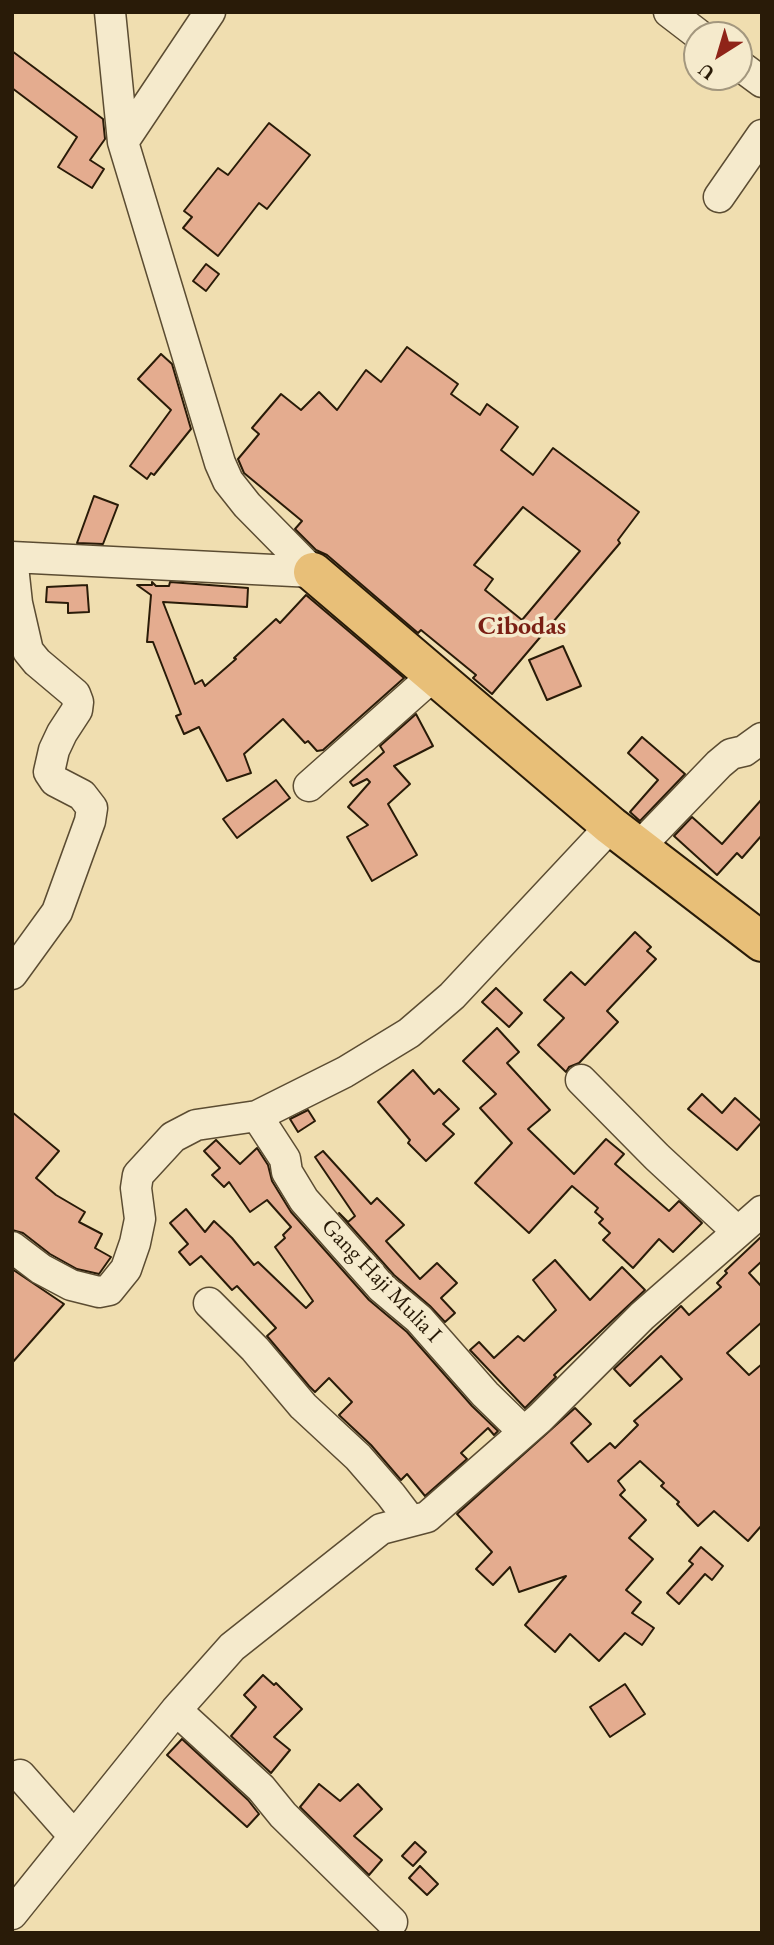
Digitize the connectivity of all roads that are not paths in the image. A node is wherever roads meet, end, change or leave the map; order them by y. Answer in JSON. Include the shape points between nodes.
{"nodes":[{"id":1,"x":110,"y":12,"type":"edge"},
{"id":2,"x":210,"y":12,"type":"edge"},
{"id":3,"x":669,"y":12,"type":"edge"},
{"id":4,"x":683,"y":23,"type":"edge"},
{"id":5,"x":762,"y":135,"type":"edge"},
{"id":6,"x":123,"y":142,"type":"junction"},
{"id":7,"x":719,"y":197,"type":"dead end"},
{"id":8,"x":313,"y":572,"type":"junction"},
{"id":9,"x":434,"y":675,"type":"junction"},
{"id":10,"x":762,"y":738,"type":"edge"},
{"id":11,"x":309,"y":786,"type":"dead end"},
{"id":12,"x":625,"y":836,"type":"junction"},
{"id":13,"x":762,"y":942,"type":"edge"},
{"id":14,"x":12,"y":974,"type":"edge"},
{"id":15,"x":581,"y":1080,"type":"dead end"},
{"id":16,"x":257,"y":1116,"type":"junction"},
{"id":17,"x":762,"y":1211,"type":"edge"},
{"id":18,"x":738,"y":1232,"type":"junction"},
{"id":19,"x":12,"y":1247,"type":"edge"},
{"id":20,"x":209,"y":1303,"type":"dead end"},
{"id":21,"x":524,"y":1432,"type":"junction"},
{"id":22,"x":410,"y":1520,"type":"junction"},
{"id":23,"x":176,"y":1710,"type":"junction"},
{"id":24,"x":20,"y":1775,"type":"dead end"},
{"id":25,"x":73,"y":1835,"type":"junction"},
{"id":26,"x":12,"y":1914,"type":"edge"},
{"id":27,"x":392,"y":1922,"type":"dead end"}],
"edges":[{"from":1,"to":6,"type":"street"},
{"from":2,"to":6,"type":"street"},
{"from":3,"to":4,"type":"street"},
{"from":5,"to":7,"type":"street"},
{"from":6,"to":8,"type":"street","via":[[220,463],[247,505]]},
{"from":8,"to":9,"type":"main road"},
{"from":8,"to":14,"type":"street","via":[[12,557],[28,651],[78,702],[54,750],[49,772],[55,781],[82,795],[92,808],[57,912]]},
{"from":9,"to":11,"type":"street"},
{"from":9,"to":12,"type":"main road"},
{"from":10,"to":12,"type":"street","via":[[731,754]]},
{"from":12,"to":13,"type":"main road"},
{"from":12,"to":16,"type":"street","via":[[409,1033],[345,1072]]},
{"from":15,"to":18,"type":"street"},
{"from":16,"to":19,"type":"street","via":[[189,1128],[146,1164],[136,1188],[140,1219],[135,1243],[126,1269],[108,1290],[71,1285]]},
{"from":16,"to":21,"type":"street","name":"Gang Haji Mulia I","via":[[304,1200],[382,1288],[419,1319]]},
{"from":17,"to":18,"type":"street"},
{"from":18,"to":21,"type":"street","via":[[642,1316]]},
{"from":20,"to":22,"type":"street","via":[[303,1406],[358,1457]]},
{"from":21,"to":22,"type":"street","via":[[427,1517]]},
{"from":22,"to":23,"type":"street","via":[[381,1529],[232,1647]]},
{"from":23,"to":25,"type":"street"},
{"from":23,"to":27,"type":"street","via":[[261,1788]]},
{"from":24,"to":25,"type":"street"},
{"from":25,"to":26,"type":"street"}]}
